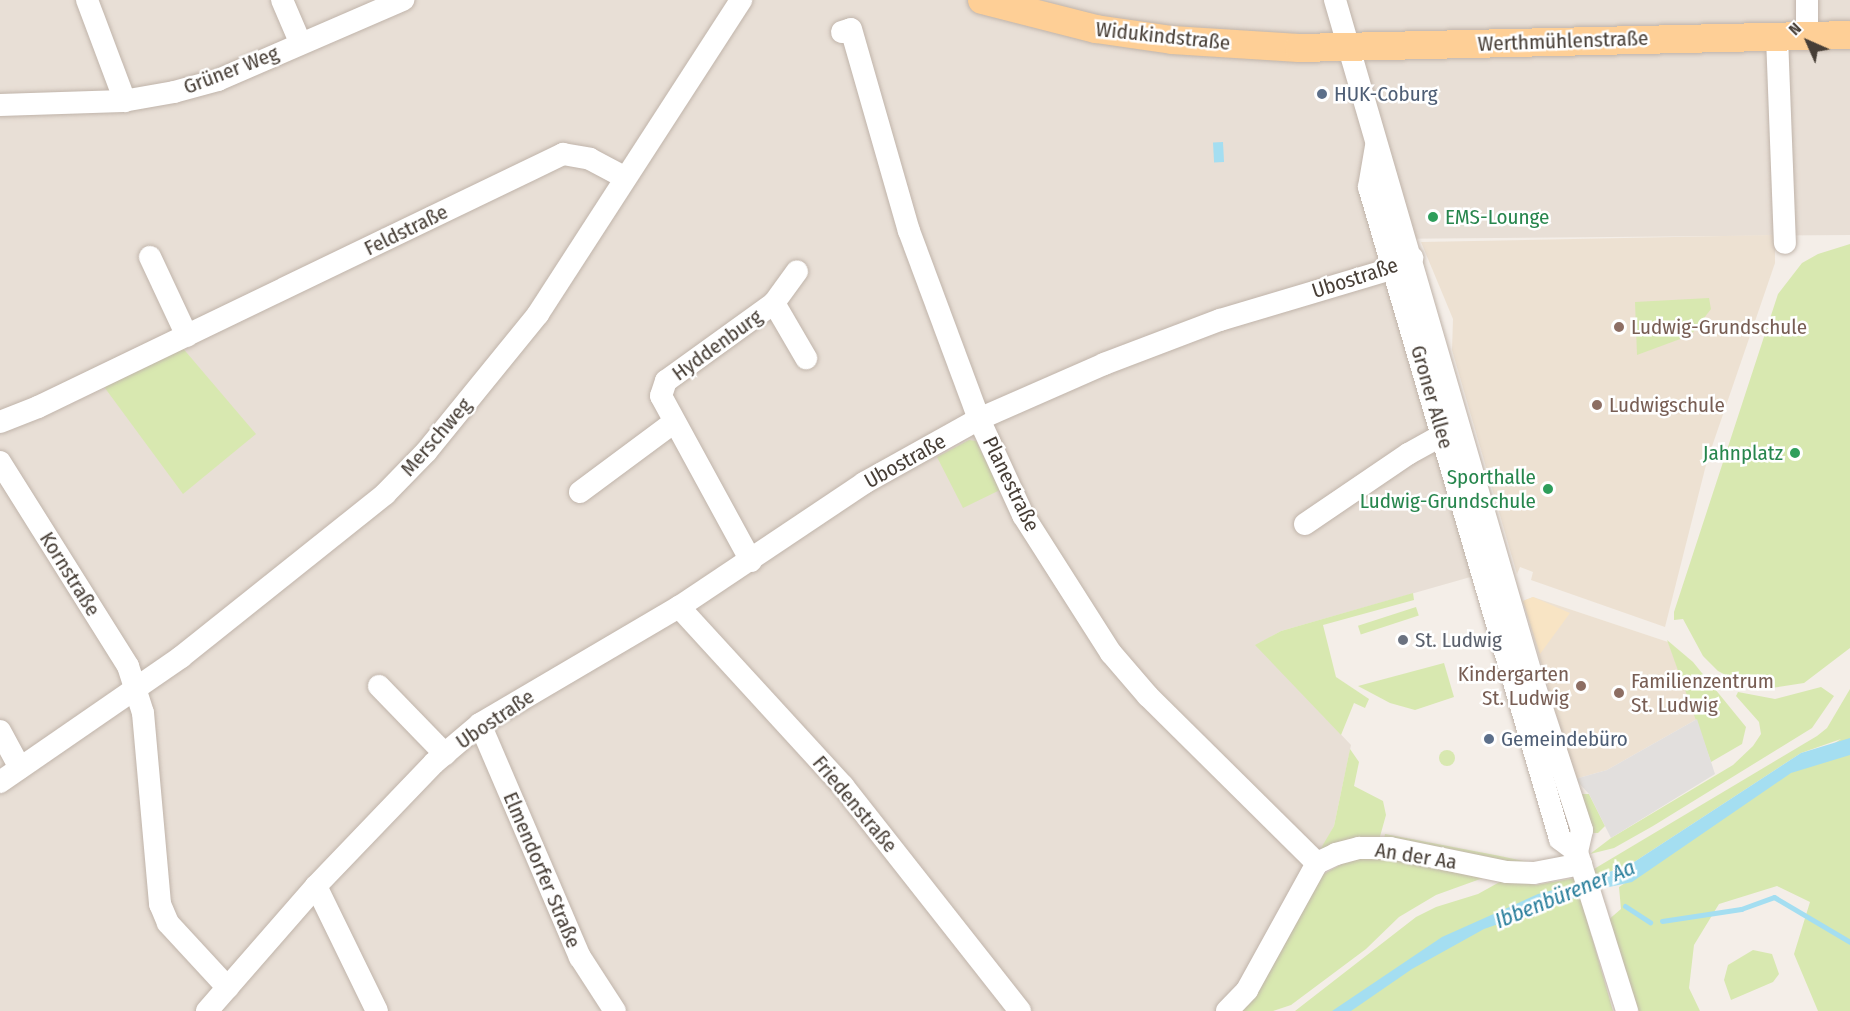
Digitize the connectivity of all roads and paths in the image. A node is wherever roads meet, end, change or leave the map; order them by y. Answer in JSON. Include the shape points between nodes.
{"nodes":[{"id":1,"x":87,"y":0,"type":"edge"},
{"id":2,"x":282,"y":0,"type":"edge"},
{"id":3,"x":403,"y":0,"type":"edge"},
{"id":4,"x":741,"y":0,"type":"edge"},
{"id":5,"x":982,"y":0,"type":"edge"},
{"id":6,"x":1335,"y":0,"type":"edge"},
{"id":7,"x":1807,"y":0,"type":"edge"},
{"id":8,"x":842,"y":32,"type":"dead end"},
{"id":9,"x":1850,"y":35,"type":"edge"},
{"id":10,"x":1807,"y":36,"type":"junction"},
{"id":11,"x":1777,"y":37,"type":"junction"},
{"id":12,"x":300,"y":42,"type":"junction"},
{"id":13,"x":1348,"y":49,"type":"junction"},
{"id":14,"x":125,"y":101,"type":"junction"},
{"id":15,"x":0,"y":105,"type":"edge"},
{"id":16,"x":625,"y":178,"type":"junction"},
{"id":17,"x":1785,"y":243,"type":"dead end"},
{"id":18,"x":150,"y":257,"type":"dead end"},
{"id":19,"x":1403,"y":263,"type":"junction"},
{"id":20,"x":797,"y":271,"type":"dead end"},
{"id":21,"x":774,"y":303,"type":"junction"},
{"id":22,"x":187,"y":336,"type":"junction"},
{"id":23,"x":806,"y":358,"type":"dead end"},
{"id":24,"x":979,"y":419,"type":"junction"},
{"id":25,"x":0,"y":422,"type":"edge"},
{"id":26,"x":673,"y":423,"type":"junction"},
{"id":27,"x":1451,"y":430,"type":"junction"},
{"id":28,"x":0,"y":462,"type":"edge"},
{"id":29,"x":580,"y":492,"type":"dead end"},
{"id":30,"x":1305,"y":524,"type":"dead end"},
{"id":31,"x":751,"y":561,"type":"junction"},
{"id":32,"x":680,"y":607,"type":"junction"},
{"id":33,"x":379,"y":686,"type":"dead end"},
{"id":34,"x":137,"y":688,"type":"junction"},
{"id":35,"x":480,"y":724,"type":"junction"},
{"id":36,"x":0,"y":731,"type":"edge"},
{"id":37,"x":445,"y":754,"type":"junction"},
{"id":38,"x":20,"y":768,"type":"junction"},
{"id":39,"x":0,"y":782,"type":"edge"},
{"id":40,"x":1581,"y":862,"type":"junction"},
{"id":41,"x":1317,"y":864,"type":"junction"},
{"id":42,"x":316,"y":886,"type":"junction"},
{"id":43,"x":228,"y":988,"type":"junction"},
{"id":44,"x":207,"y":1011,"type":"edge"},
{"id":45,"x":377,"y":1011,"type":"edge"},
{"id":46,"x":615,"y":1011,"type":"edge"},
{"id":47,"x":1020,"y":1011,"type":"edge"},
{"id":48,"x":1227,"y":1011,"type":"edge"},
{"id":49,"x":1627,"y":1011,"type":"edge"}],
"edges":[{"from":1,"to":14,"type":"street"},
{"from":2,"to":12,"type":"street","name":"Grüner Weg"},
{"from":3,"to":12,"type":"street","name":"Grüner Weg"},
{"from":4,"to":16,"type":"street","name":"Merschweg"},
{"from":5,"to":13,"type":"main road","name":"Widukindstraße","via":[[1096,29],[1172,40]]},
{"from":6,"to":13,"type":"street","name":"Groner Allee"},
{"from":7,"to":10,"type":"street"},
{"from":8,"to":24,"type":"street","name":"Planestraße","via":[[850,29],[909,231]]},
{"from":9,"to":10,"type":"main road","name":"Werthmühlenstraße"},
{"from":10,"to":11,"type":"main road","name":"Werthmühlenstraße"},
{"from":11,"to":13,"type":"main road","name":"Werthmühlenstraße","via":[[1563,39]]},
{"from":11,"to":17,"type":"street"},
{"from":12,"to":14,"type":"street","name":"Grüner Weg","via":[[218,80]]},
{"from":13,"to":19,"type":"street","name":"Groner Allee","via":[[1376,141]]},
{"from":14,"to":15,"type":"street","name":"Grüner Weg"},
{"from":16,"to":22,"type":"street","name":"Feldstraße","via":[[590,159],[563,154]]},
{"from":16,"to":34,"type":"street","name":"Merschweg","via":[[538,314],[426,452],[385,494]]},
{"from":18,"to":22,"type":"street"},
{"from":19,"to":24,"type":"street","name":"Ubostraße","via":[[1220,320],[1104,364]]},
{"from":19,"to":27,"type":"street","name":"Groner Allee"},
{"from":20,"to":21,"type":"street","name":"Hyddenburg"},
{"from":21,"to":23,"type":"street","name":"Hyddenburg"},
{"from":21,"to":26,"type":"street","name":"Hyddenburg","via":[[666,381],[661,396]]},
{"from":22,"to":25,"type":"street","name":"Feldstraße"},
{"from":24,"to":31,"type":"street","name":"Ubostraße","via":[[864,483]]},
{"from":24,"to":41,"type":"street","name":"Planestraße","via":[[1023,515],[1111,653],[1148,696]]},
{"from":26,"to":29,"type":"street"},
{"from":26,"to":31,"type":"street","name":"Hyddenburg"},
{"from":27,"to":30,"type":"street"},
{"from":27,"to":40,"type":"street","name":"Groner Allee","via":[[1560,839]]},
{"from":28,"to":34,"type":"street","name":"Kornstraße","via":[[128,666]]},
{"from":31,"to":32,"type":"street","name":"Ubostraße"},
{"from":32,"to":35,"type":"street","name":"Ubostraße"},
{"from":32,"to":47,"type":"street","name":"Friedenstraße","via":[[843,786]]},
{"from":33,"to":37,"type":"street","name":"Ubostraße"},
{"from":34,"to":38,"type":"street","name":"Merschweg"},
{"from":34,"to":43,"type":"street","via":[[143,713],[160,904],[168,923]]},
{"from":35,"to":37,"type":"street","name":"Ubostraße"},
{"from":35,"to":46,"type":"street","name":"Elmendorfer Straße","via":[[580,957]]},
{"from":36,"to":38,"type":"street"},
{"from":37,"to":42,"type":"street","name":"Ubostraße"},
{"from":38,"to":39,"type":"street","name":"Merschweg"},
{"from":40,"to":41,"type":"street","name":"An der Aa","via":[[1555,871],[1507,872],[1390,848],[1359,848]]},
{"from":40,"to":49,"type":"street","name":"Groner Allee"},
{"from":41,"to":48,"type":"street","via":[[1247,990]]},
{"from":42,"to":43,"type":"street","name":"Ubostraße"},
{"from":42,"to":45,"type":"street"},
{"from":43,"to":44,"type":"street","name":"Ubostraße"}]}
